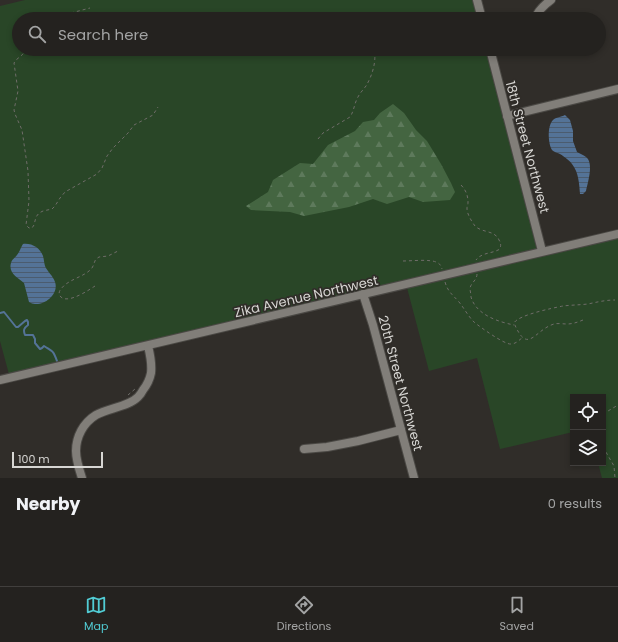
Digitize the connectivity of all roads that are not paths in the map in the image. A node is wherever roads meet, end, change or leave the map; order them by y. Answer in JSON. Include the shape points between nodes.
{"nodes":[{"id":1,"x":477,"y":0,"type":"edge"},
{"id":2,"x":551,"y":0,"type":"edge"},
{"id":3,"x":480,"y":12,"type":"edge"},
{"id":4,"x":538,"y":12,"type":"edge"},
{"id":5,"x":492,"y":56,"type":"edge"},
{"id":6,"x":618,"y":89,"type":"edge"},
{"id":7,"x":507,"y":116,"type":"junction"},
{"id":8,"x":618,"y":234,"type":"edge"},
{"id":9,"x":542,"y":251,"type":"junction"},
{"id":10,"x":364,"y":294,"type":"junction"},
{"id":11,"x":148,"y":346,"type":"junction"},
{"id":12,"x":0,"y":380,"type":"edge"},
{"id":13,"x":400,"y":430,"type":"junction"},
{"id":14,"x":304,"y":449,"type":"dead end"},
{"id":15,"x":82,"y":478,"type":"edge"},
{"id":16,"x":414,"y":478,"type":"edge"}],
"edges":[{"from":1,"to":3,"type":"street"},
{"from":2,"to":4,"type":"street"},
{"from":5,"to":7,"type":"street","name":"18th Street Northwest"},
{"from":6,"to":7,"type":"street"},
{"from":7,"to":9,"type":"street","name":"18th Street Northwest"},
{"from":8,"to":9,"type":"street","name":"Zika Avenue Northwest"},
{"from":9,"to":10,"type":"street","name":"Zika Avenue Northwest"},
{"from":10,"to":11,"type":"street","name":"Zika Avenue Northwest"},
{"from":10,"to":13,"type":"street","name":"20th Street Northwest"},
{"from":11,"to":12,"type":"street","name":"Zika Avenue Northwest"},
{"from":11,"to":15,"type":"street","via":[[151,373],[137,398],[96,415],[80,432],[76,457]]},
{"from":13,"to":14,"type":"street","via":[[358,441]]},
{"from":13,"to":16,"type":"street","name":"20th Street Northwest"}]}
